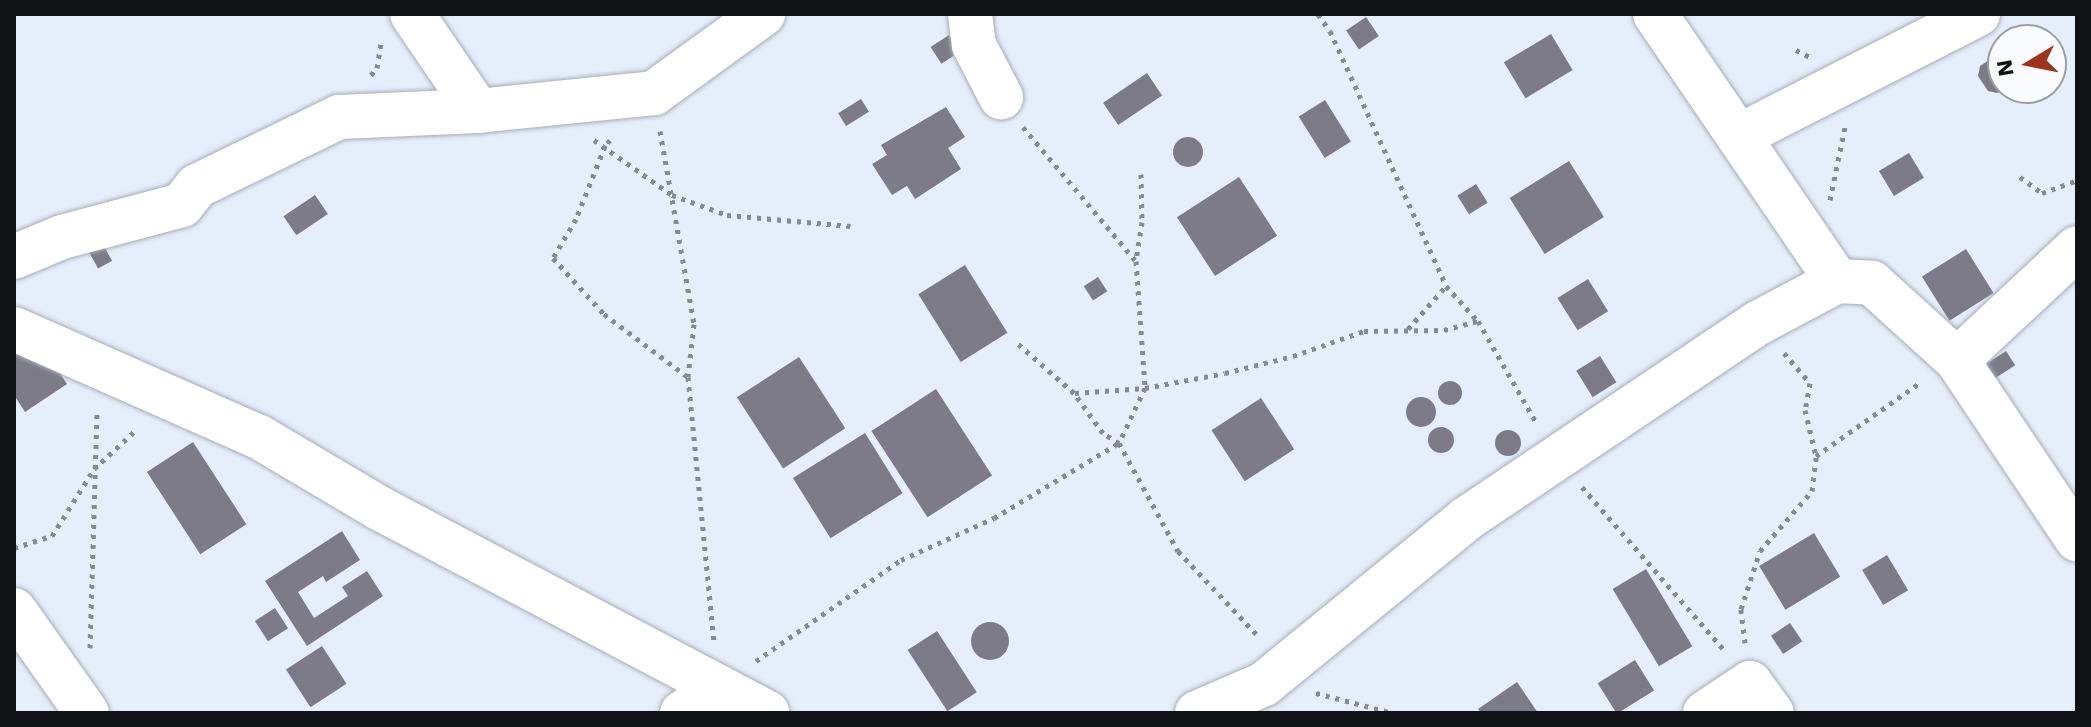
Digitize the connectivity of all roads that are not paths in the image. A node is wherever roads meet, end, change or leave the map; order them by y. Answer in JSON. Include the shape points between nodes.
{"nodes":[{"id":1,"x":763,"y":14,"type":"edge"},
{"id":2,"x":970,"y":14,"type":"edge"},
{"id":3,"x":1655,"y":14,"type":"edge"},
{"id":4,"x":1978,"y":14,"type":"edge"},
{"id":5,"x":397,"y":27,"type":"edge"},
{"id":6,"x":1001,"y":97,"type":"road end"},
{"id":7,"x":478,"y":111,"type":"junction"},
{"id":8,"x":1741,"y":135,"type":"junction"},
{"id":9,"x":2077,"y":248,"type":"edge"},
{"id":10,"x":14,"y":257,"type":"edge"},
{"id":11,"x":1837,"y":281,"type":"junction"},
{"id":12,"x":14,"y":329,"type":"edge"},
{"id":13,"x":1957,"y":360,"type":"junction"},
{"id":14,"x":2077,"y":539,"type":"edge"},
{"id":15,"x":14,"y":610,"type":"edge"},
{"id":16,"x":719,"y":687,"type":"junction"},
{"id":17,"x":87,"y":713,"type":"edge"},
{"id":18,"x":682,"y":713,"type":"edge"},
{"id":19,"x":767,"y":713,"type":"edge"},
{"id":20,"x":1197,"y":713,"type":"edge"},
{"id":21,"x":1705,"y":713,"type":"edge"},
{"id":22,"x":1772,"y":713,"type":"edge"}],
"edges":[{"from":1,"to":7,"type":"street","via":[[654,93]]},
{"from":2,"to":6,"type":"street","via":[[974,45]]},
{"from":3,"to":8,"type":"street"},
{"from":4,"to":8,"type":"street"},
{"from":5,"to":7,"type":"street"},
{"from":7,"to":10,"type":"street","via":[[339,117],[197,186],[182,205],[62,237]]},
{"from":8,"to":11,"type":"street"},
{"from":9,"to":13,"type":"street"},
{"from":11,"to":13,"type":"street","via":[[1872,283]]},
{"from":11,"to":20,"type":"street","via":[[1758,323],[1466,519],[1264,684]]},
{"from":12,"to":16,"type":"street","via":[[259,437],[379,508]]},
{"from":13,"to":14,"type":"street"},
{"from":15,"to":17,"type":"street"},
{"from":16,"to":18,"type":"street"},
{"from":16,"to":19,"type":"street"},
{"from":21,"to":22,"type":"street","via":[[1750,683]]}]}
